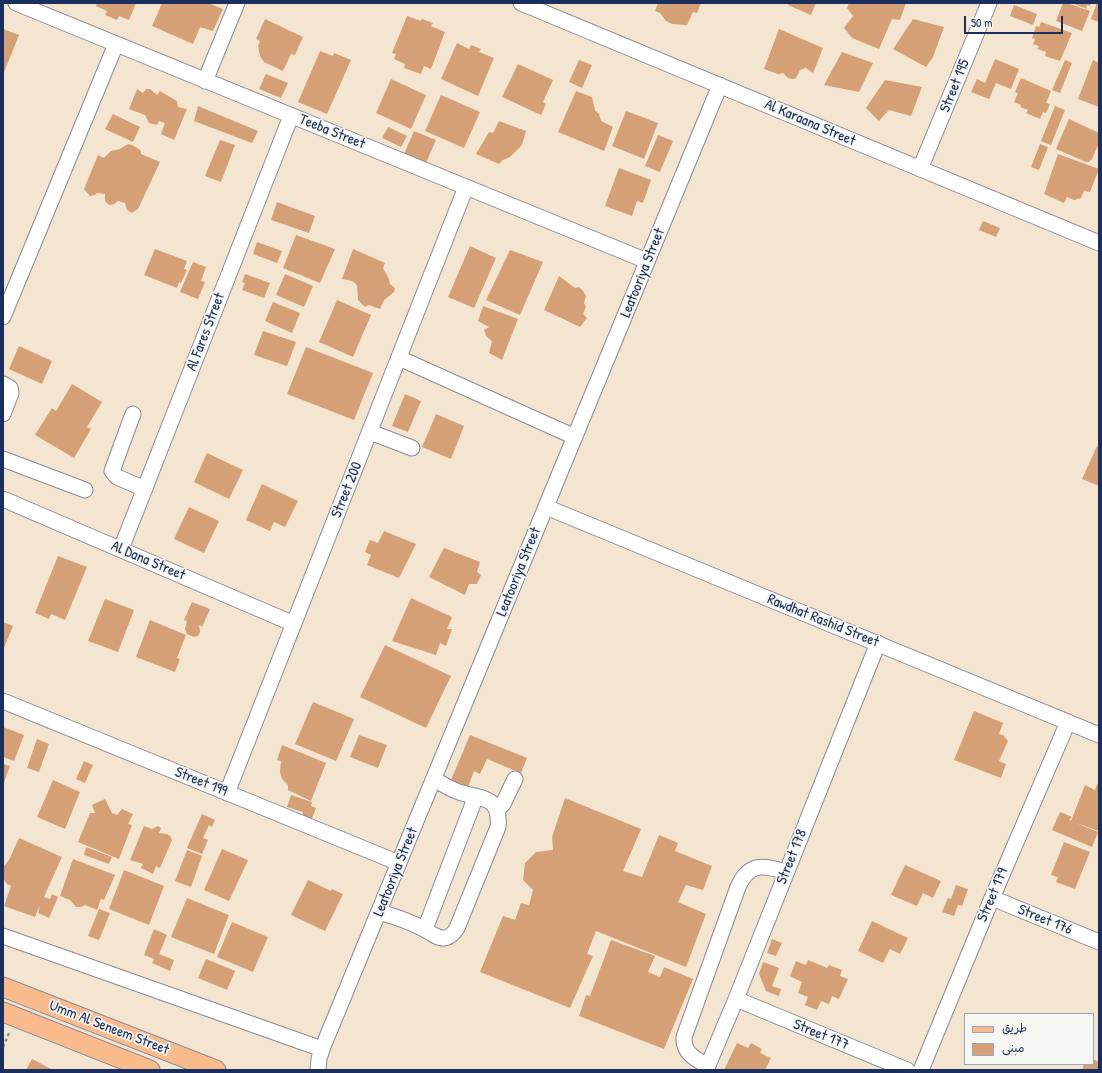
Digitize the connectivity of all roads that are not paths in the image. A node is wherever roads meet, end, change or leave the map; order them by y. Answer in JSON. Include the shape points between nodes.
{"nodes":[{"id":1,"x":16,"y":3,"type":"edge"},
{"id":2,"x":237,"y":3,"type":"edge"},
{"id":3,"x":521,"y":3,"type":"edge"},
{"id":4,"x":989,"y":3,"type":"edge"},
{"id":5,"x":116,"y":44,"type":"junction"},
{"id":6,"x":205,"y":81,"type":"junction"},
{"id":7,"x":720,"y":85,"type":"junction"},
{"id":8,"x":291,"y":116,"type":"junction"},
{"id":9,"x":920,"y":169,"type":"junction"},
{"id":10,"x":466,"y":187,"type":"junction"},
{"id":11,"x":1099,"y":243,"type":"edge"},
{"id":12,"x":647,"y":261,"type":"junction"},
{"id":13,"x":3,"y":317,"type":"edge"},
{"id":14,"x":399,"y":358,"type":"junction"},
{"id":15,"x":3,"y":384,"type":"edge"},
{"id":16,"x":3,"y":414,"type":"edge"},
{"id":17,"x":133,"y":414,"type":"dead end"},
{"id":18,"x":370,"y":432,"type":"junction"},
{"id":19,"x":575,"y":437,"type":"junction"},
{"id":20,"x":412,"y":448,"type":"dead end"},
{"id":21,"x":3,"y":459,"type":"edge"},
{"id":22,"x":144,"y":489,"type":"junction"},
{"id":23,"x":85,"y":490,"type":"dead end"},
{"id":24,"x":3,"y":499,"type":"edge"},
{"id":25,"x":546,"y":507,"type":"junction"},
{"id":26,"x":121,"y":549,"type":"junction"},
{"id":27,"x":294,"y":624,"type":"junction"},
{"id":28,"x":878,"y":643,"type":"junction"},
{"id":29,"x":3,"y":701,"type":"edge"},
{"id":30,"x":1068,"y":722,"type":"junction"},
{"id":31,"x":1099,"y":734,"type":"edge"},
{"id":32,"x":434,"y":779,"type":"junction"},
{"id":33,"x":515,"y":779,"type":"dead end"},
{"id":34,"x":227,"y":793,"type":"junction"},
{"id":35,"x":476,"y":796,"type":"junction"},
{"id":36,"x":497,"y":810,"type":"junction"},
{"id":37,"x":399,"y":864,"type":"junction"},
{"id":38,"x":786,"y":872,"type":"junction"},
{"id":39,"x":992,"y":898,"type":"junction"},
{"id":40,"x":379,"y":912,"type":"junction"},
{"id":41,"x":425,"y":929,"type":"junction"},
{"id":42,"x":3,"y":936,"type":"edge"},
{"id":43,"x":1099,"y":942,"type":"edge"},
{"id":44,"x":3,"y":986,"type":"edge"},
{"id":45,"x":736,"y":999,"type":"junction"},
{"id":46,"x":3,"y":1012,"type":"edge"},
{"id":47,"x":317,"y":1062,"type":"edge"},
{"id":48,"x":707,"y":1068,"type":"edge"},
{"id":49,"x":150,"y":1070,"type":"edge"},
{"id":50,"x":216,"y":1070,"type":"edge"},
{"id":51,"x":907,"y":1070,"type":"edge"},
{"id":52,"x":921,"y":1070,"type":"edge"}],
"edges":[{"from":1,"to":5,"type":"street","name":"Teeba Street"},
{"from":2,"to":6,"type":"street"},
{"from":3,"to":7,"type":"street","name":"Al Karaana Street"},
{"from":4,"to":9,"type":"street","name":"Street 195"},
{"from":5,"to":6,"type":"street","name":"Teeba Street"},
{"from":5,"to":13,"type":"street"},
{"from":6,"to":8,"type":"street","name":"Teeba Street"},
{"from":7,"to":9,"type":"street","name":"Al Karaana Street"},
{"from":7,"to":12,"type":"street","name":"Leatooriya Street"},
{"from":8,"to":10,"type":"street","name":"Teeba Street"},
{"from":8,"to":22,"type":"street","name":"Al Fares Street"},
{"from":9,"to":11,"type":"street","name":"Al Karaana Street"},
{"from":10,"to":12,"type":"street","name":"Teeba Street"},
{"from":10,"to":14,"type":"street","name":"Street 200"},
{"from":12,"to":19,"type":"street","name":"Leatooriya Street"},
{"from":14,"to":18,"type":"street","name":"Street 200"},
{"from":14,"to":19,"type":"street"},
{"from":15,"to":16,"type":"street","via":[[10,388],[11,393]]},
{"from":17,"to":22,"type":"street","via":[[112,471],[117,477]]},
{"from":18,"to":20,"type":"street"},
{"from":18,"to":27,"type":"street","name":"Street 200"},
{"from":19,"to":25,"type":"street","name":"Leatooriya Street"},
{"from":21,"to":23,"type":"street"},
{"from":22,"to":26,"type":"street","name":"Al Fares Street"},
{"from":24,"to":26,"type":"street","name":"Al Dana Street"},
{"from":25,"to":28,"type":"street","name":"Rawdhat Rashid Street"},
{"from":25,"to":32,"type":"street","name":"Leatooriya Street"},
{"from":26,"to":27,"type":"street","name":"Al Dana Street"},
{"from":27,"to":34,"type":"street","name":"Street 200"},
{"from":28,"to":30,"type":"street","name":"Rawdhat Rashid Street"},
{"from":28,"to":38,"type":"street","name":"Street 178"},
{"from":29,"to":34,"type":"street","name":"Street 199"},
{"from":30,"to":31,"type":"street","name":"Rawdhat Rashid Street"},
{"from":30,"to":39,"type":"street","name":"Street 179"},
{"from":32,"to":35,"type":"street","via":[[453,790]]},
{"from":32,"to":37,"type":"street","name":"Leatooriya Street"},
{"from":33,"to":36,"type":"street","via":[[504,804]]},
{"from":34,"to":37,"type":"street","name":"Street 199"},
{"from":35,"to":36,"type":"street","via":[[485,798]]},
{"from":35,"to":41,"type":"street"},
{"from":36,"to":41,"type":"street","via":[[498,827],[458,928],[444,938]]},
{"from":37,"to":40,"type":"street","name":"Leatooriya Street"},
{"from":38,"to":45,"type":"street","name":"Street 178"},
{"from":38,"to":48,"type":"street","via":[[765,866],[756,867],[745,875],[738,887],[684,1037],[689,1054]]},
{"from":39,"to":43,"type":"street","name":"Street 176"},
{"from":39,"to":52,"type":"street","name":"Street 179"},
{"from":40,"to":41,"type":"street"},
{"from":40,"to":47,"type":"street","name":"Leatooriya Street"},
{"from":42,"to":47,"type":"street"},
{"from":44,"to":50,"type":"main road","name":"Umm Al Seneem Street"},
{"from":45,"to":48,"type":"street","name":"Street 178"},
{"from":45,"to":51,"type":"street","name":"Street 177"},
{"from":46,"to":49,"type":"main road","name":"Umm Al Seneem Street"}]}
